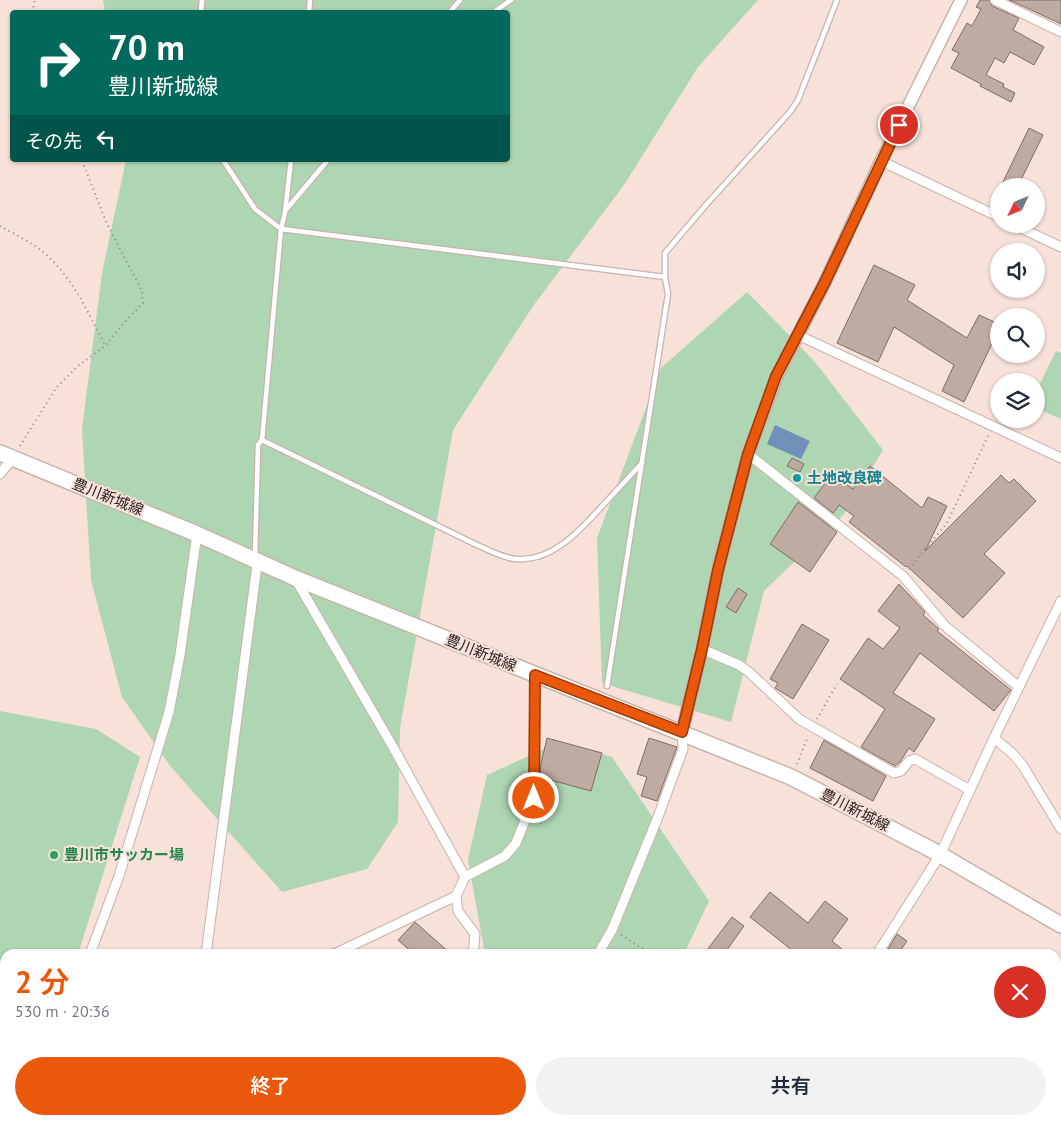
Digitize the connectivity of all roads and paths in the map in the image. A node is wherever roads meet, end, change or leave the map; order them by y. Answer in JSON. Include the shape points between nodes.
{"nodes":[{"id":1,"x":460,"y":0,"type":"edge"},
{"id":2,"x":511,"y":0,"type":"edge"},
{"id":3,"x":837,"y":0,"type":"edge"},
{"id":4,"x":961,"y":0,"type":"edge"},
{"id":5,"x":995,"y":0,"type":"edge"},
{"id":6,"x":452,"y":10,"type":"edge"},
{"id":7,"x":497,"y":10,"type":"edge"},
{"id":8,"x":1061,"y":32,"type":"edge"},
{"id":9,"x":881,"y":161,"type":"junction"},
{"id":10,"x":83,"y":162,"type":"edge"},
{"id":11,"x":224,"y":162,"type":"edge"},
{"id":12,"x":291,"y":162,"type":"edge"},
{"id":13,"x":326,"y":162,"type":"edge"},
{"id":14,"x":285,"y":212,"type":"junction"},
{"id":15,"x":990,"y":213,"type":"edge"},
{"id":16,"x":0,"y":226,"type":"edge"},
{"id":17,"x":281,"y":229,"type":"junction"},
{"id":18,"x":1031,"y":233,"type":"edge"},
{"id":19,"x":1061,"y":247,"type":"edge"},
{"id":20,"x":665,"y":277,"type":"junction"},
{"id":21,"x":798,"y":335,"type":"junction"},
{"id":22,"x":105,"y":346,"type":"junction"},
{"id":23,"x":990,"y":424,"type":"edge"},
{"id":24,"x":993,"y":428,"type":"edge"},
{"id":25,"x":998,"y":428,"type":"edge"},
{"id":26,"x":262,"y":440,"type":"junction"},
{"id":27,"x":748,"y":454,"type":"junction"},
{"id":28,"x":6,"y":455,"type":"edge"},
{"id":29,"x":1061,"y":458,"type":"edge"},
{"id":30,"x":643,"y":462,"type":"junction"},
{"id":31,"x":0,"y":474,"type":"edge"},
{"id":32,"x":197,"y":534,"type":"junction"},
{"id":33,"x":254,"y":561,"type":"junction"},
{"id":34,"x":903,"y":576,"type":"junction"},
{"id":35,"x":295,"y":578,"type":"junction"},
{"id":36,"x":1061,"y":601,"type":"edge"},
{"id":37,"x":702,"y":649,"type":"junction"},
{"id":38,"x":535,"y":675,"type":"junction"},
{"id":39,"x":607,"y":686,"type":"dead end"},
{"id":40,"x":1019,"y":687,"type":"junction"},
{"id":41,"x":682,"y":732,"type":"junction"},
{"id":42,"x":994,"y":738,"type":"junction"},
{"id":43,"x":970,"y":790,"type":"junction"},
{"id":44,"x":1061,"y":829,"type":"edge"},
{"id":45,"x":940,"y":856,"type":"junction"},
{"id":46,"x":465,"y":877,"type":"junction"},
{"id":47,"x":456,"y":896,"type":"junction"},
{"id":48,"x":1061,"y":925,"type":"edge"},
{"id":49,"x":612,"y":930,"type":"junction"},
{"id":50,"x":92,"y":949,"type":"edge"},
{"id":51,"x":207,"y":949,"type":"edge"},
{"id":52,"x":345,"y":949,"type":"edge"},
{"id":53,"x":474,"y":949,"type":"edge"},
{"id":54,"x":601,"y":949,"type":"edge"},
{"id":55,"x":642,"y":949,"type":"edge"},
{"id":56,"x":880,"y":949,"type":"edge"}],
"edges":[{"from":1,"to":6,"type":"lane"},
{"from":2,"to":7,"type":"lane"},
{"from":3,"to":20,"type":"lane","via":[[798,100],[665,253]]},
{"from":4,"to":9,"type":"street"},
{"from":5,"to":8,"type":"street"},
{"from":9,"to":15,"type":"street"},
{"from":9,"to":21,"type":"street"},
{"from":10,"to":22,"type":"path","via":[[106,222],[142,291],[144,303]]},
{"from":11,"to":17,"type":"lane","via":[[255,209]]},
{"from":12,"to":14,"type":"lane"},
{"from":13,"to":14,"type":"lane"},
{"from":14,"to":17,"type":"lane"},
{"from":16,"to":22,"type":"path","via":[[42,251],[65,274]]},
{"from":17,"to":20,"type":"lane"},
{"from":17,"to":26,"type":"lane"},
{"from":18,"to":19,"type":"street"},
{"from":20,"to":30,"type":"lane","via":[[668,294]]},
{"from":21,"to":23,"type":"street"},
{"from":21,"to":27,"type":"street","via":[[776,376]]},
{"from":22,"to":28,"type":"path","via":[[56,388]]},
{"from":24,"to":34,"type":"path","via":[[947,523]]},
{"from":25,"to":29,"type":"street"},
{"from":26,"to":30,"type":"lane","via":[[479,546],[516,559],[549,552],[578,533]]},
{"from":26,"to":33,"type":"lane","via":[[258,445]]},
{"from":27,"to":34,"type":"street"},
{"from":27,"to":37,"type":"street","via":[[718,570]]},
{"from":28,"to":31,"type":"street"},
{"from":28,"to":32,"type":"main road","name":"豊川新城線"},
{"from":30,"to":39,"type":"lane"},
{"from":32,"to":33,"type":"main road","name":"豊川新城線"},
{"from":32,"to":50,"type":"street","via":[[169,712],[119,876]]},
{"from":33,"to":35,"type":"main road","name":"豊川新城線"},
{"from":33,"to":51,"type":"street"},
{"from":34,"to":40,"type":"street","via":[[944,625]]},
{"from":35,"to":38,"type":"main road","name":"豊川新城線"},
{"from":35,"to":46,"type":"street"},
{"from":36,"to":40,"type":"street"},
{"from":37,"to":41,"type":"street"},
{"from":37,"to":43,"type":"street","via":[[750,672],[799,719],[894,773],[901,772],[909,761],[915,759]]},
{"from":38,"to":41,"type":"main road","name":"豊川新城線"},
{"from":38,"to":46,"type":"street","via":[[534,798],[516,844],[504,856]]},
{"from":40,"to":42,"type":"street"},
{"from":41,"to":45,"type":"main road","name":"豊川新城線","via":[[791,777]]},
{"from":41,"to":49,"type":"street","via":[[683,748]]},
{"from":42,"to":43,"type":"street"},
{"from":42,"to":44,"type":"street","via":[[1023,766]]},
{"from":43,"to":45,"type":"street"},
{"from":45,"to":48,"type":"main road","name":"豊川新城線"},
{"from":45,"to":56,"type":"street"},
{"from":46,"to":47,"type":"street"},
{"from":47,"to":52,"type":"street"},
{"from":47,"to":53,"type":"street","via":[[458,911],[475,934]]},
{"from":49,"to":54,"type":"street"},
{"from":49,"to":55,"type":"path"}]}
